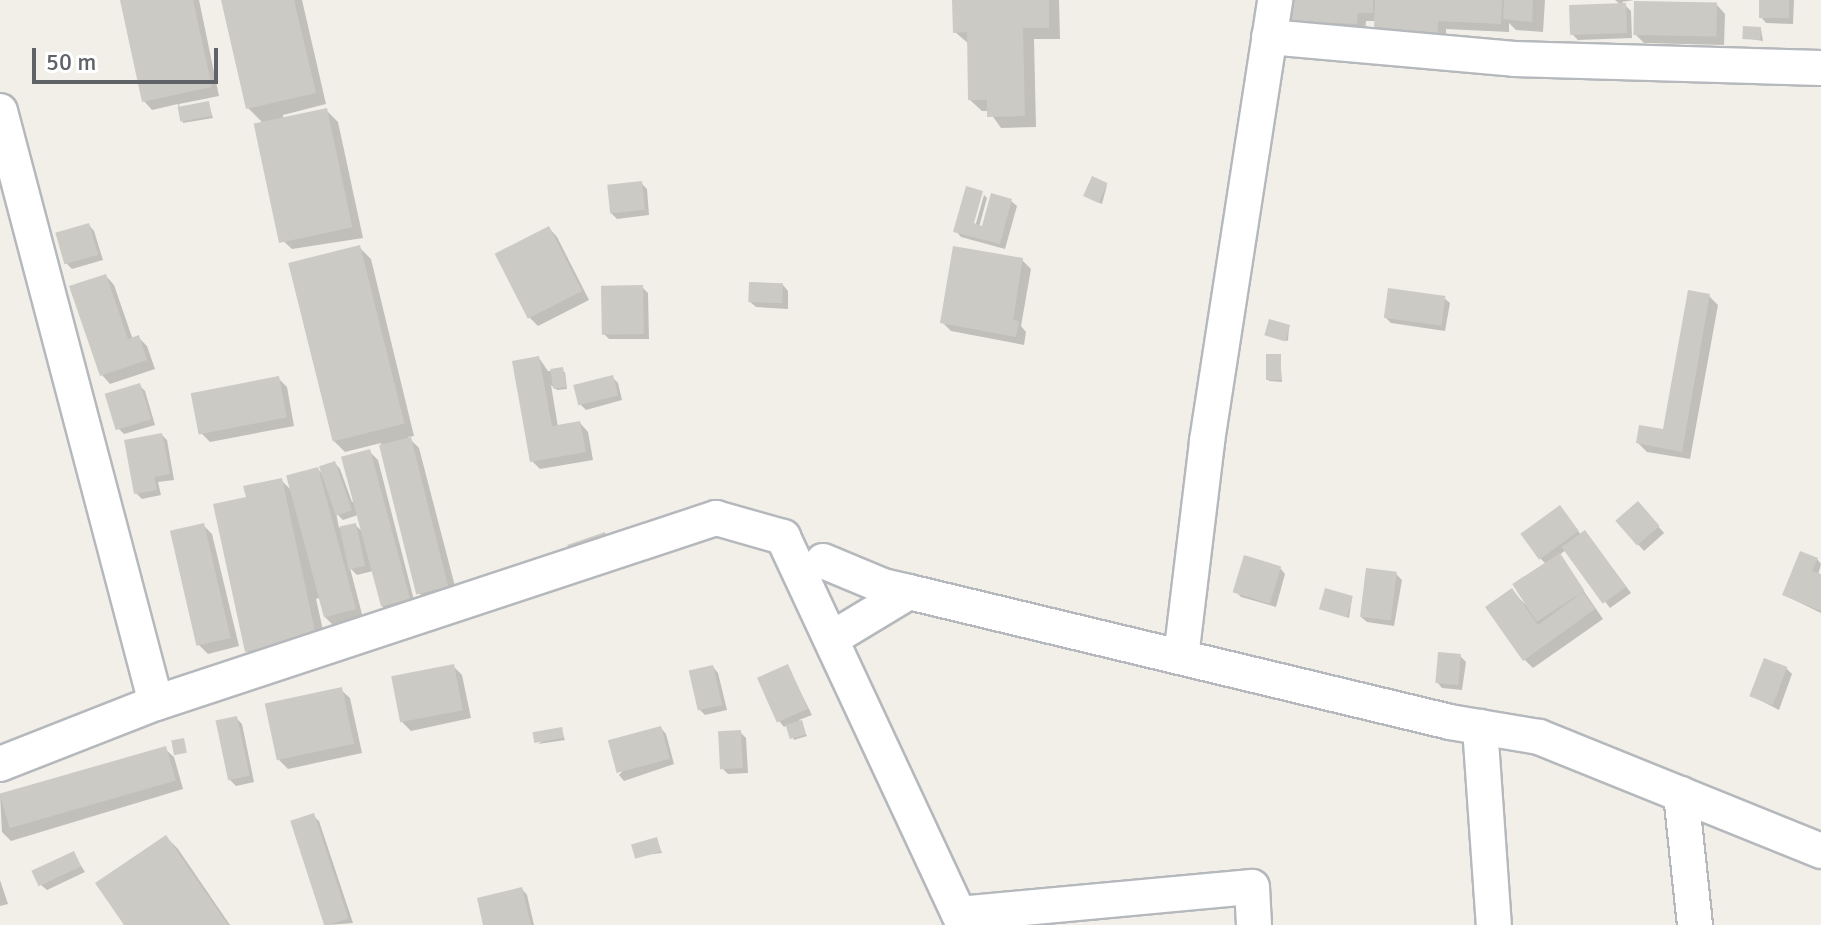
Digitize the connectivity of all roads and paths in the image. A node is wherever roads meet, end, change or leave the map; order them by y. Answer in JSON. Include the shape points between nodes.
{"nodes":[{"id":1,"x":1275,"y":0,"type":"edge"},
{"id":2,"x":1269,"y":37,"type":"junction"},
{"id":3,"x":1821,"y":68,"type":"edge"},
{"id":4,"x":0,"y":111,"type":"edge"},
{"id":5,"x":823,"y":561,"type":"dead end"},
{"id":6,"x":909,"y":592,"type":"junction"},
{"id":7,"x":831,"y":639,"type":"junction"},
{"id":8,"x":1181,"y":657,"type":"junction"},
{"id":9,"x":156,"y":703,"type":"junction"},
{"id":10,"x":1480,"y":727,"type":"junction"},
{"id":11,"x":0,"y":764,"type":"edge"},
{"id":12,"x":1681,"y":794,"type":"junction"},
{"id":13,"x":1821,"y":851,"type":"edge"},
{"id":14,"x":961,"y":920,"type":"edge"},
{"id":15,"x":1254,"y":925,"type":"edge"},
{"id":16,"x":1494,"y":925,"type":"edge"},
{"id":17,"x":1695,"y":925,"type":"edge"}],
"edges":[{"from":1,"to":2,"type":"street"},
{"from":2,"to":3,"type":"street","via":[[1514,59]]},
{"from":2,"to":8,"type":"street","via":[[1207,441]]},
{"from":4,"to":9,"type":"street"},
{"from":5,"to":6,"type":"street"},
{"from":6,"to":7,"type":"street"},
{"from":6,"to":8,"type":"street"},
{"from":7,"to":9,"type":"street","via":[[783,537],[716,518]]},
{"from":7,"to":14,"type":"street"},
{"from":8,"to":10,"type":"street"},
{"from":9,"to":11,"type":"street"},
{"from":10,"to":12,"type":"street","via":[[1539,737]]},
{"from":10,"to":16,"type":"street"},
{"from":12,"to":13,"type":"street"},
{"from":12,"to":17,"type":"street"},
{"from":14,"to":15,"type":"street","via":[[1252,887]]}]}
